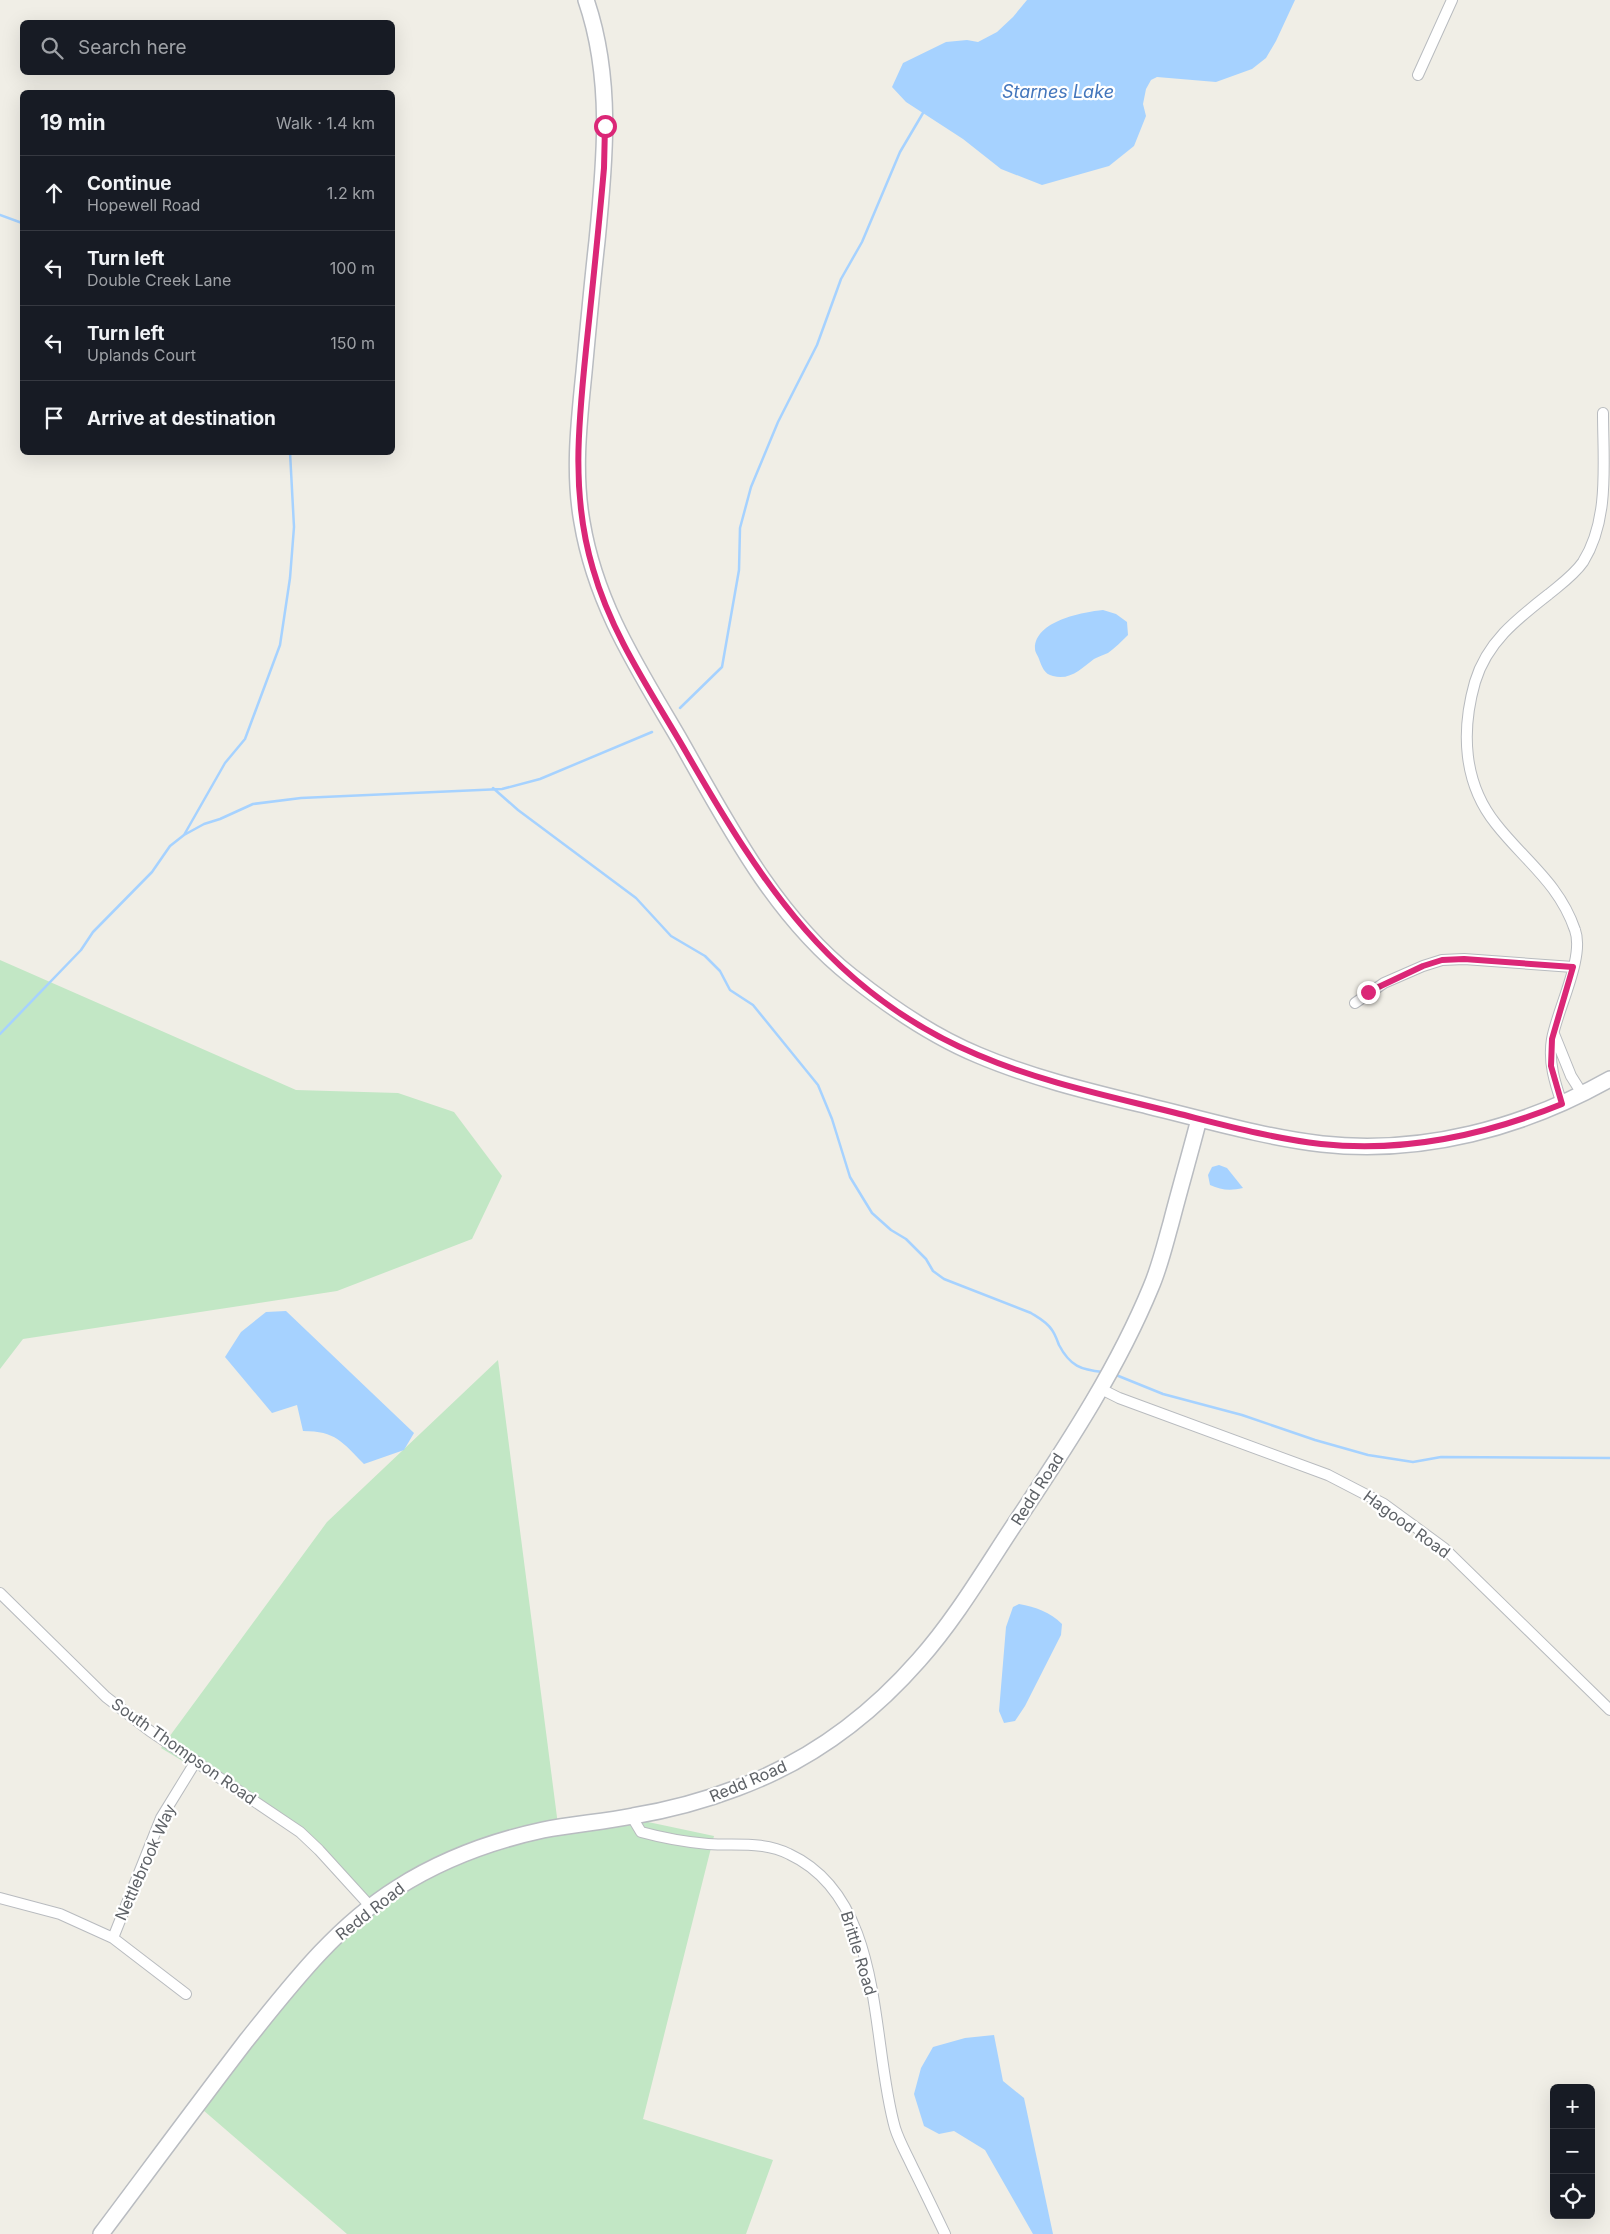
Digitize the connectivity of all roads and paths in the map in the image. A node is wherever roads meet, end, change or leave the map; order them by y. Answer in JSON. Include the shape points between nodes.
{"nodes":[{"id":1,"x":586,"y":0,"type":"edge"},
{"id":2,"x":1452,"y":0,"type":"edge"},
{"id":3,"x":1418,"y":75,"type":"dead end"},
{"id":4,"x":1604,"y":413,"type":"dead end"},
{"id":5,"x":1573,"y":967,"type":"junction"},
{"id":6,"x":1355,"y":1004,"type":"dead end"},
{"id":7,"x":1554,"y":1034,"type":"junction"},
{"id":8,"x":1610,"y":1079,"type":"edge"},
{"id":9,"x":1583,"y":1095,"type":"junction"},
{"id":10,"x":1562,"y":1104,"type":"junction"},
{"id":11,"x":1199,"y":1119,"type":"junction"},
{"id":12,"x":1101,"y":1389,"type":"junction"},
{"id":13,"x":0,"y":1592,"type":"edge"},
{"id":14,"x":1610,"y":1710,"type":"edge"},
{"id":15,"x":196,"y":1762,"type":"junction"},
{"id":16,"x":632,"y":1817,"type":"junction"},
{"id":17,"x":0,"y":1898,"type":"edge"},
{"id":18,"x":370,"y":1906,"type":"junction"},
{"id":19,"x":112,"y":1938,"type":"junction"},
{"id":20,"x":186,"y":1994,"type":"dead end"},
{"id":21,"x":101,"y":2234,"type":"edge"},
{"id":22,"x":945,"y":2234,"type":"edge"}],
"edges":[{"from":1,"to":11,"type":"street","via":[[600,58],[605,113],[604,168],[578,425],[577,480],[592,568],[605,607],[626,650],[762,877],[801,927],[847,973],[934,1034],[977,1055],[1066,1085]]},
{"from":2,"to":3,"type":"street"},
{"from":4,"to":5,"type":"street","via":[[1602,504],[1590,548],[1571,577],[1512,623],[1491,647],[1475,682],[1467,736],[1469,770],[1482,804],[1496,824],[1549,881],[1574,928],[1578,947]]},
{"from":5,"to":6,"type":"street","via":[[1442,960],[1384,983]]},
{"from":5,"to":7,"type":"street"},
{"from":7,"to":9,"type":"street","via":[[1571,1076]]},
{"from":7,"to":10,"type":"street","via":[[1551,1066]]},
{"from":8,"to":9,"type":"street"},
{"from":9,"to":10,"type":"street"},
{"from":10,"to":11,"type":"street","via":[[1475,1134],[1386,1146],[1320,1144],[1248,1132]]},
{"from":11,"to":12,"type":"street","name":"Redd Road","via":[[1152,1284]]},
{"from":12,"to":14,"type":"street","name":"Hagood Road","via":[[1128,1402],[1328,1474],[1384,1504],[1444,1548]]},
{"from":12,"to":16,"type":"street","name":"Redd Road","via":[[956,1611],[921,1658],[880,1700],[850,1727],[778,1770],[685,1806]]},
{"from":13,"to":15,"type":"street","name":"South Thompson Road","via":[[106,1697]]},
{"from":15,"to":18,"type":"street","name":"South Thompson Road","via":[[300,1832]]},
{"from":15,"to":19,"type":"street","name":"Nettlebrook Way","via":[[161,1818]]},
{"from":16,"to":18,"type":"street","name":"Redd Road","via":[[548,1829],[493,1843],[427,1871]]},
{"from":16,"to":22,"type":"street","name":"Brittle Road","via":[[641,1832],[671,1840],[763,1845],[777,1849],[814,1869],[834,1888],[854,1925],[874,1998],[895,2127]]},
{"from":17,"to":19,"type":"street","via":[[60,1914]]},
{"from":18,"to":21,"type":"street","name":"Redd Road","via":[[339,1932],[286,1991]]},
{"from":19,"to":20,"type":"street"}]}
